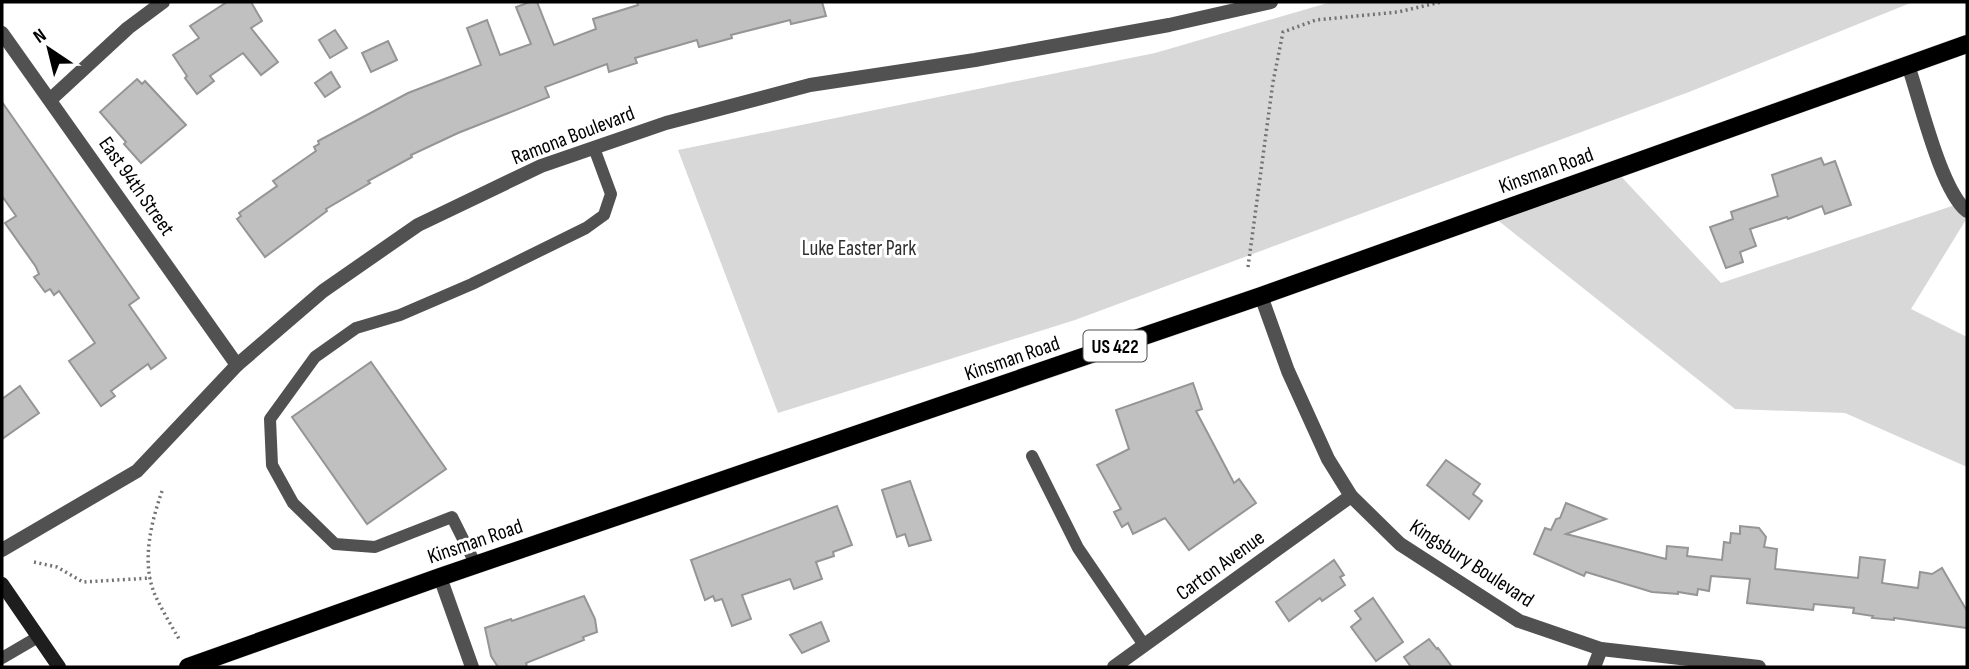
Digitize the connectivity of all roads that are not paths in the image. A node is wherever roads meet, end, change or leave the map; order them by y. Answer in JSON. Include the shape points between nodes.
{"nodes":[{"id":1,"x":163,"y":2,"type":"edge"},
{"id":2,"x":1272,"y":2,"type":"edge"},
{"id":3,"x":2,"y":33,"type":"edge"},
{"id":4,"x":1967,"y":44,"type":"edge"},
{"id":5,"x":1908,"y":65,"type":"junction"},
{"id":6,"x":51,"y":99,"type":"junction"},
{"id":7,"x":594,"y":148,"type":"junction"},
{"id":8,"x":1967,"y":211,"type":"edge"},
{"id":9,"x":1261,"y":296,"type":"junction"},
{"id":10,"x":237,"y":365,"type":"junction"},
{"id":11,"x":1032,"y":456,"type":"dead end"},
{"id":12,"x":1351,"y":496,"type":"junction"},
{"id":13,"x":2,"y":550,"type":"edge"},
{"id":14,"x":476,"y":565,"type":"junction"},
{"id":15,"x":440,"y":577,"type":"junction"},
{"id":16,"x":2,"y":584,"type":"edge"},
{"id":17,"x":38,"y":637,"type":"junction"},
{"id":18,"x":1144,"y":645,"type":"junction"},
{"id":19,"x":1601,"y":649,"type":"junction"},
{"id":20,"x":2,"y":658,"type":"edge"},
{"id":21,"x":59,"y":667,"type":"edge"},
{"id":22,"x":188,"y":667,"type":"edge"},
{"id":23,"x":472,"y":667,"type":"edge"},
{"id":24,"x":1114,"y":667,"type":"edge"},
{"id":25,"x":1594,"y":667,"type":"edge"},
{"id":26,"x":1759,"y":667,"type":"edge"}],
"edges":[{"from":1,"to":6,"type":"street"},
{"from":2,"to":7,"type":"street","name":"Ramona Boulevard","via":[[975,60],[810,85],[666,123]]},
{"from":3,"to":6,"type":"street","name":"East 94th Street"},
{"from":4,"to":5,"type":"main road","name":"Kinsman Road","number":"US 422"},
{"from":5,"to":8,"type":"street","via":[[1946,183]]},
{"from":5,"to":9,"type":"main road","name":"Kinsman Road","number":"US 422"},
{"from":6,"to":10,"type":"street","name":"East 94th Street"},
{"from":7,"to":10,"type":"street","name":"Ramona Boulevard","via":[[541,166],[418,225],[323,291]]},
{"from":7,"to":14,"type":"lane","via":[[611,194],[604,215],[472,284],[356,328],[315,357],[270,419],[272,465],[293,503],[335,544],[375,547],[453,517]]},
{"from":9,"to":12,"type":"street","name":"Kingsbury Boulevard","via":[[1306,415]]},
{"from":9,"to":14,"type":"main road","name":"Kinsman Road","number":"US 422"},
{"from":10,"to":13,"type":"street","name":"Ramona Boulevard","via":[[137,471]]},
{"from":11,"to":18,"type":"lane","via":[[1078,548]]},
{"from":12,"to":18,"type":"street","name":"Carton Avenue"},
{"from":12,"to":19,"type":"street","name":"Kingsbury Boulevard","via":[[1400,544],[1519,621]]},
{"from":14,"to":15,"type":"main road","name":"Kinsman Road","number":"US 422"},
{"from":15,"to":22,"type":"main road","name":"Kinsman Road","number":"US 422"},
{"from":15,"to":23,"type":"street"},
{"from":16,"to":17,"type":"main road"},
{"from":17,"to":20,"type":"lane"},
{"from":17,"to":21,"type":"main road"},
{"from":18,"to":24,"type":"street","name":"Carton Avenue"},
{"from":19,"to":25,"type":"street"},
{"from":19,"to":26,"type":"street","name":"Kingsbury Boulevard"}]}
